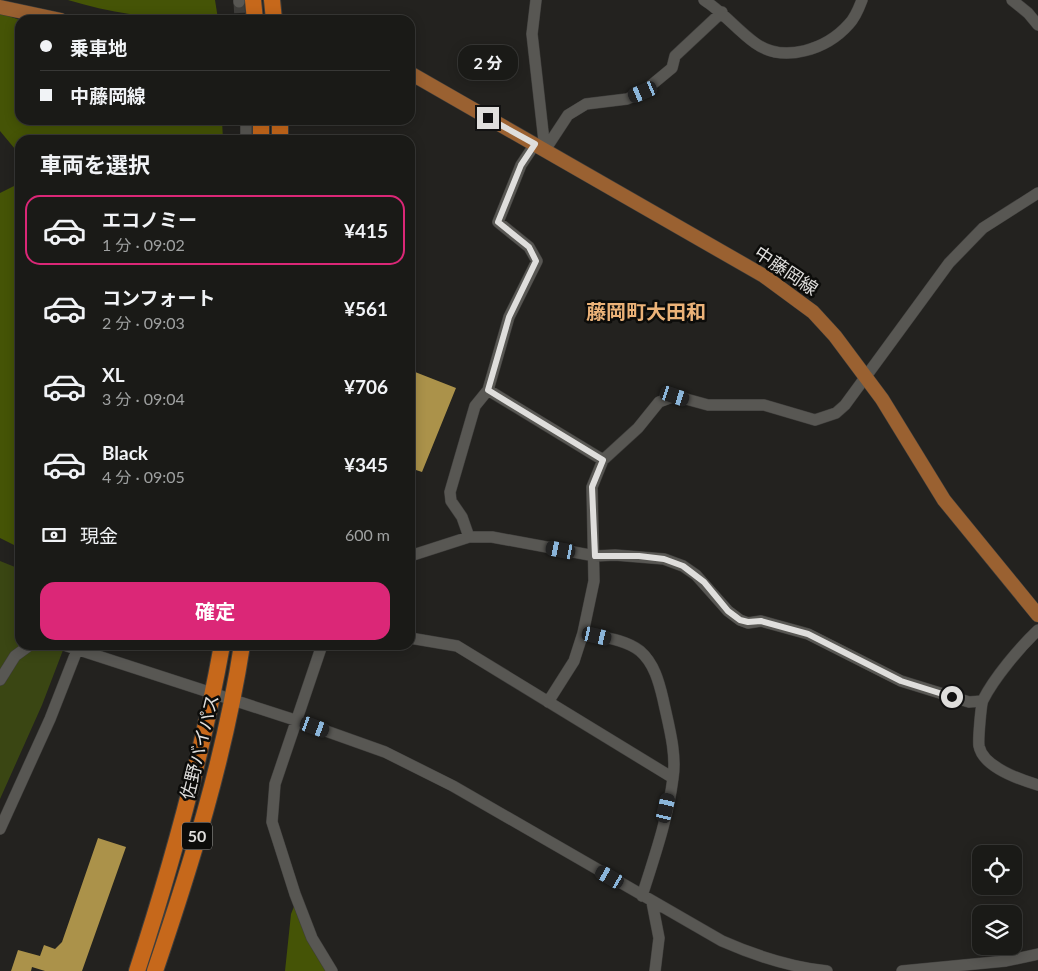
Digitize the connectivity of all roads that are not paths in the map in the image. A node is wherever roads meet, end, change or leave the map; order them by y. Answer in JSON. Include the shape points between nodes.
{"nodes":[{"id":1,"x":272,"y":0,"type":"edge"},
{"id":2,"x":536,"y":0,"type":"edge"},
{"id":3,"x":704,"y":0,"type":"edge"},
{"id":4,"x":862,"y":0,"type":"edge"},
{"id":5,"x":1012,"y":0,"type":"edge"},
{"id":6,"x":243,"y":1,"type":"edge"},
{"id":7,"x":0,"y":8,"type":"edge"},
{"id":8,"x":722,"y":12,"type":"junction"},
{"id":9,"x":36,"y":15,"type":"edge"},
{"id":10,"x":252,"y":15,"type":"edge"},
{"id":11,"x":274,"y":15,"type":"edge"},
{"id":12,"x":1038,"y":25,"type":"edge"},
{"id":13,"x":415,"y":76,"type":"edge"},
{"id":14,"x":540,"y":147,"type":"junction"},
{"id":15,"x":1038,"y":193,"type":"edge"},
{"id":16,"x":866,"y":376,"type":"junction"},
{"id":17,"x":488,"y":390,"type":"junction"},
{"id":18,"x":603,"y":460,"type":"junction"},
{"id":19,"x":469,"y":537,"type":"junction"},
{"id":20,"x":415,"y":554,"type":"edge"},
{"id":21,"x":595,"y":556,"type":"junction"},
{"id":22,"x":1038,"y":615,"type":"edge"},
{"id":23,"x":1038,"y":630,"type":"edge"},
{"id":24,"x":583,"y":633,"type":"junction"},
{"id":25,"x":415,"y":639,"type":"edge"},
{"id":26,"x":23,"y":650,"type":"edge"},
{"id":27,"x":77,"y":650,"type":"edge"},
{"id":28,"x":87,"y":650,"type":"edge"},
{"id":29,"x":221,"y":650,"type":"edge"},
{"id":30,"x":241,"y":650,"type":"edge"},
{"id":31,"x":320,"y":650,"type":"edge"},
{"id":32,"x":0,"y":680,"type":"edge"},
{"id":33,"x":213,"y":694,"type":"junction"},
{"id":34,"x":234,"y":700,"type":"junction"},
{"id":35,"x":982,"y":701,"type":"junction"},
{"id":36,"x":548,"y":702,"type":"junction"},
{"id":37,"x":298,"y":721,"type":"junction"},
{"id":38,"x":673,"y":778,"type":"junction"},
{"id":39,"x":1038,"y":785,"type":"edge"},
{"id":40,"x":0,"y":829,"type":"edge"},
{"id":41,"x":647,"y":899,"type":"junction"},
{"id":42,"x":1038,"y":954,"type":"edge"},
{"id":43,"x":137,"y":971,"type":"edge"},
{"id":44,"x":155,"y":971,"type":"edge"},
{"id":45,"x":332,"y":971,"type":"edge"},
{"id":46,"x":655,"y":971,"type":"edge"},
{"id":47,"x":827,"y":971,"type":"edge"},
{"id":48,"x":902,"y":971,"type":"edge"}],
"edges":[{"from":1,"to":11,"type":"highway"},
{"from":2,"to":14,"type":"street","via":[[532,34]]},
{"from":3,"to":8,"type":"street"},
{"from":4,"to":8,"type":"street","via":[[851,23],[833,38],[805,51],[791,53],[776,52],[755,43]]},
{"from":5,"to":12,"type":"street"},
{"from":6,"to":10,"type":"highway"},
{"from":7,"to":9,"type":"main road"},
{"from":8,"to":14,"type":"street","via":[[676,56],[672,68],[643,92],[627,99],[586,104],[568,115]]},
{"from":13,"to":14,"type":"main road","name":"中藤岡線"},
{"from":14,"to":16,"type":"main road","name":"中藤岡線","via":[[792,295],[835,336]]},
{"from":14,"to":17,"type":"street","via":[[521,165],[498,222],[529,247],[536,261],[509,317]]},
{"from":15,"to":16,"type":"street","via":[[1003,213],[960,250]]},
{"from":16,"to":18,"type":"street","via":[[845,406],[836,413],[815,420],[764,405],[708,405],[675,396],[659,402],[638,428]]},
{"from":16,"to":22,"type":"main road","name":"中藤岡線","via":[[944,500]]},
{"from":17,"to":18,"type":"street"},
{"from":17,"to":19,"type":"street","via":[[475,406],[450,492],[451,501]]},
{"from":18,"to":21,"type":"street","via":[[592,487]]},
{"from":19,"to":20,"type":"street"},
{"from":19,"to":21,"type":"street","via":[[492,537]]},
{"from":21,"to":24,"type":"street","via":[[594,581]]},
{"from":21,"to":35,"type":"street","via":[[639,556],[664,559],[683,566],[704,582],[728,611],[740,620],[761,621],[808,634],[901,681],[969,702]]},
{"from":23,"to":35,"type":"street","via":[[1022,646]]},
{"from":24,"to":36,"type":"street","via":[[574,662]]},
{"from":24,"to":38,"type":"street","via":[[627,643],[651,664],[666,714],[674,763]]},
{"from":25,"to":36,"type":"street","via":[[457,646]]},
{"from":26,"to":32,"type":"street","via":[[15,656]]},
{"from":27,"to":40,"type":"street","via":[[50,719]]},
{"from":28,"to":33,"type":"street"},
{"from":29,"to":33,"type":"highway","name":"佐野バイパス","number":"50"},
{"from":30,"to":34,"type":"highway","name":"佐野バイパス","number":"50"},
{"from":31,"to":37,"type":"street"},
{"from":33,"to":34,"type":"street"},
{"from":33,"to":43,"type":"highway","name":"佐野バイパス","number":"50","via":[[180,835]]},
{"from":34,"to":37,"type":"street"},
{"from":34,"to":44,"type":"highway","name":"佐野バイパス","number":"50","via":[[182,892]]},
{"from":35,"to":39,"type":"street","via":[[979,746],[985,756],[1002,771]]},
{"from":36,"to":38,"type":"street"},
{"from":37,"to":41,"type":"street","via":[[417,767]]},
{"from":37,"to":45,"type":"street","via":[[275,784],[272,822],[312,938]]},
{"from":38,"to":41,"type":"street"},
{"from":41,"to":46,"type":"street","via":[[659,938]]},
{"from":41,"to":47,"type":"street","via":[[743,950],[791,966]]},
{"from":42,"to":48,"type":"street","via":[[1006,961]]}]}
